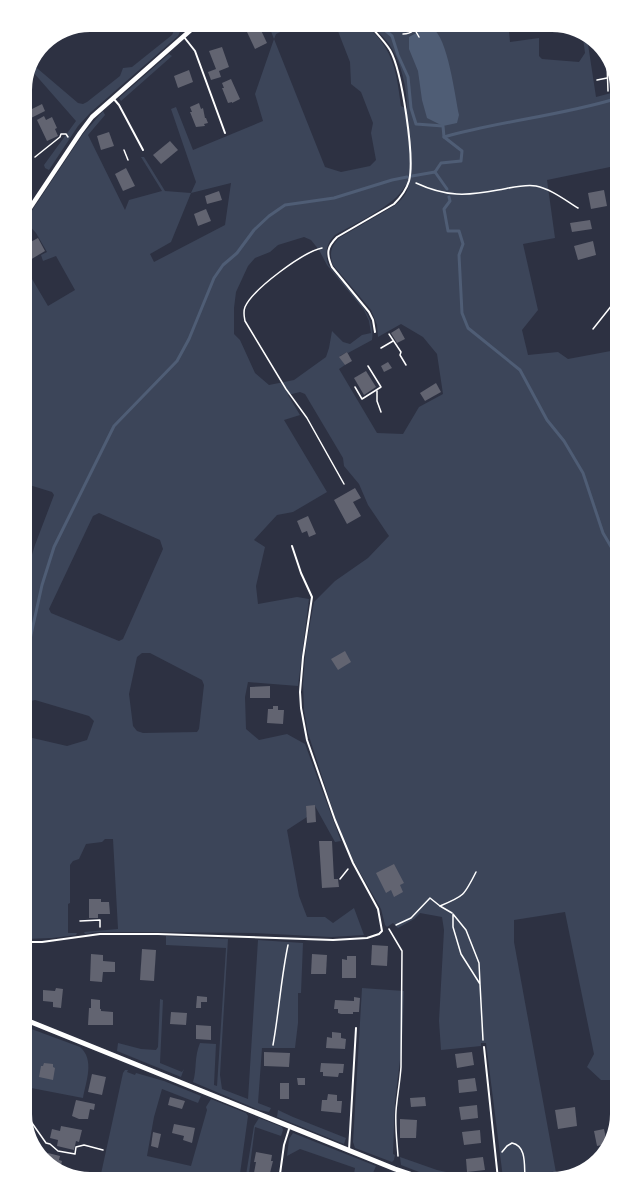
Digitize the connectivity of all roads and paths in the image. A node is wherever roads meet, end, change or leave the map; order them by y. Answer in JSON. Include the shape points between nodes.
{"nodes":[{"id":1,"x":185,"y":32,"type":"edge"},
{"id":2,"x":189,"y":32,"type":"edge"},
{"id":3,"x":375,"y":32,"type":"edge"},
{"id":4,"x":412,"y":32,"type":"edge"},
{"id":5,"x":416,"y":32,"type":"edge"},
{"id":6,"x":403,"y":34,"type":"dead end"},
{"id":7,"x":186,"y":35,"type":"junction"},
{"id":8,"x":419,"y":37,"type":"dead end"},
{"id":9,"x":608,"y":78,"type":"joint"},
{"id":10,"x":597,"y":80,"type":"dead end"},
{"id":11,"x":608,"y":91,"type":"dead end"},
{"id":12,"x":113,"y":98,"type":"junction"},
{"id":13,"x":225,"y":133,"type":"dead end"},
{"id":14,"x":66,"y":134,"type":"dead end"},
{"id":15,"x":123,"y":150,"type":"dead end"},
{"id":16,"x":143,"y":150,"type":"dead end"},
{"id":17,"x":35,"y":157,"type":"dead end"},
{"id":18,"x":128,"y":160,"type":"dead end"},
{"id":19,"x":409,"y":180,"type":"junction"},
{"id":20,"x":32,"y":205,"type":"edge"},
{"id":21,"x":578,"y":208,"type":"dead end"},
{"id":22,"x":328,"y":251,"type":"junction"},
{"id":23,"x":609,"y":309,"type":"edge"},
{"id":24,"x":593,"y":328,"type":"dead end"},
{"id":25,"x":375,"y":332,"type":"dead end"},
{"id":26,"x":389,"y":334,"type":"dead end"},
{"id":27,"x":393,"y":341,"type":"junction"},
{"id":28,"x":381,"y":348,"type":"dead end"},
{"id":29,"x":406,"y":365,"type":"dead end"},
{"id":30,"x":368,"y":366,"type":"dead end"},
{"id":31,"x":354,"y":387,"type":"dead end"},
{"id":32,"x":377,"y":390,"type":"junction"},
{"id":33,"x":381,"y":411,"type":"dead end"},
{"id":34,"x":344,"y":484,"type":"dead end"},
{"id":35,"x":292,"y":546,"type":"dead end"},
{"id":36,"x":351,"y":867,"type":"dead end"},
{"id":37,"x":476,"y":872,"type":"dead end"},
{"id":38,"x":340,"y":879,"type":"dead end"},
{"id":39,"x":440,"y":906,"type":"junction"},
{"id":40,"x":453,"y":914,"type":"junction"},
{"id":41,"x":80,"y":921,"type":"dead end"},
{"id":42,"x":396,"y":925,"type":"dead end"},
{"id":43,"x":389,"y":929,"type":"dead end"},
{"id":44,"x":100,"y":931,"type":"dead end"},
{"id":45,"x":290,"y":938,"type":"junction"},
{"id":46,"x":32,"y":942,"type":"edge"},
{"id":47,"x":480,"y":984,"type":"junction"},
{"id":48,"x":32,"y":1022,"type":"edge"},
{"id":49,"x":356,"y":1028,"type":"dead end"},
{"id":50,"x":273,"y":1045,"type":"dead end"},
{"id":51,"x":484,"y":1047,"type":"joint"},
{"id":52,"x":33,"y":1125,"type":"edge"},
{"id":53,"x":291,"y":1126,"type":"junction"},
{"id":54,"x":103,"y":1150,"type":"dead end"},
{"id":55,"x":349,"y":1150,"type":"junction"},
{"id":56,"x":398,"y":1156,"type":"dead end"},
{"id":57,"x":496,"y":1159,"type":"junction"},
{"id":58,"x":280,"y":1172,"type":"edge"},
{"id":59,"x":407,"y":1172,"type":"edge"},
{"id":60,"x":497,"y":1172,"type":"edge"},
{"id":61,"x":524,"y":1172,"type":"edge"}],
"edges":[{"from":1,"to":7,"type":"lane"},
{"from":2,"to":7,"type":"street"},
{"from":3,"to":19,"type":"lane","via":[[390,50],[401,84]]},
{"from":4,"to":6,"type":"path"},
{"from":5,"to":8,"type":"path"},
{"from":7,"to":12,"type":"street"},
{"from":7,"to":13,"type":"lane"},
{"from":9,"to":10,"type":"path"},
{"from":9,"to":11,"type":"path"},
{"from":12,"to":16,"type":"lane"},
{"from":12,"to":20,"type":"street","via":[[92,117]]},
{"from":14,"to":17,"type":"path"},
{"from":15,"to":18,"type":"path"},
{"from":19,"to":21,"type":"path","via":[[452,194],[533,186]]},
{"from":19,"to":22,"type":"lane","via":[[394,204],[337,237]]},
{"from":22,"to":25,"type":"lane","via":[[332,267],[369,312]]},
{"from":22,"to":34,"type":"path","via":[[316,249],[285,268],[256,293],[244,312],[245,321]]},
{"from":23,"to":24,"type":"path"},
{"from":26,"to":27,"type":"path"},
{"from":27,"to":28,"type":"path"},
{"from":27,"to":29,"type":"path"},
{"from":30,"to":32,"type":"path","via":[[381,387]]},
{"from":31,"to":32,"type":"path","via":[[362,399]]},
{"from":32,"to":33,"type":"path"},
{"from":35,"to":45,"type":"lane","via":[[312,597],[300,676],[307,740],[352,863],[378,909],[382,931],[367,938]]},
{"from":36,"to":38,"type":"path"},
{"from":37,"to":39,"type":"path","via":[[466,892]]},
{"from":39,"to":40,"type":"path"},
{"from":39,"to":42,"type":"path","via":[[430,898],[411,918]]},
{"from":40,"to":47,"type":"path","via":[[461,954]]},
{"from":40,"to":47,"type":"path","via":[[471,941],[479,963]]},
{"from":41,"to":44,"type":"path","via":[[100,920]]},
{"from":43,"to":56,"type":"path","via":[[402,951]]},
{"from":45,"to":46,"type":"lane","via":[[97,934]]},
{"from":45,"to":50,"type":"path"},
{"from":47,"to":51,"type":"path"},
{"from":48,"to":53,"type":"street"},
{"from":49,"to":55,"type":"lane"},
{"from":51,"to":57,"type":"lane"},
{"from":52,"to":54,"type":"path","via":[[46,1143],[58,1150],[75,1154],[76,1147],[81,1145]]},
{"from":53,"to":55,"type":"street"},
{"from":53,"to":58,"type":"lane"},
{"from":55,"to":59,"type":"street"},
{"from":57,"to":60,"type":"lane"},
{"from":57,"to":61,"type":"path","via":[[507,1146],[519,1144]]}]}
